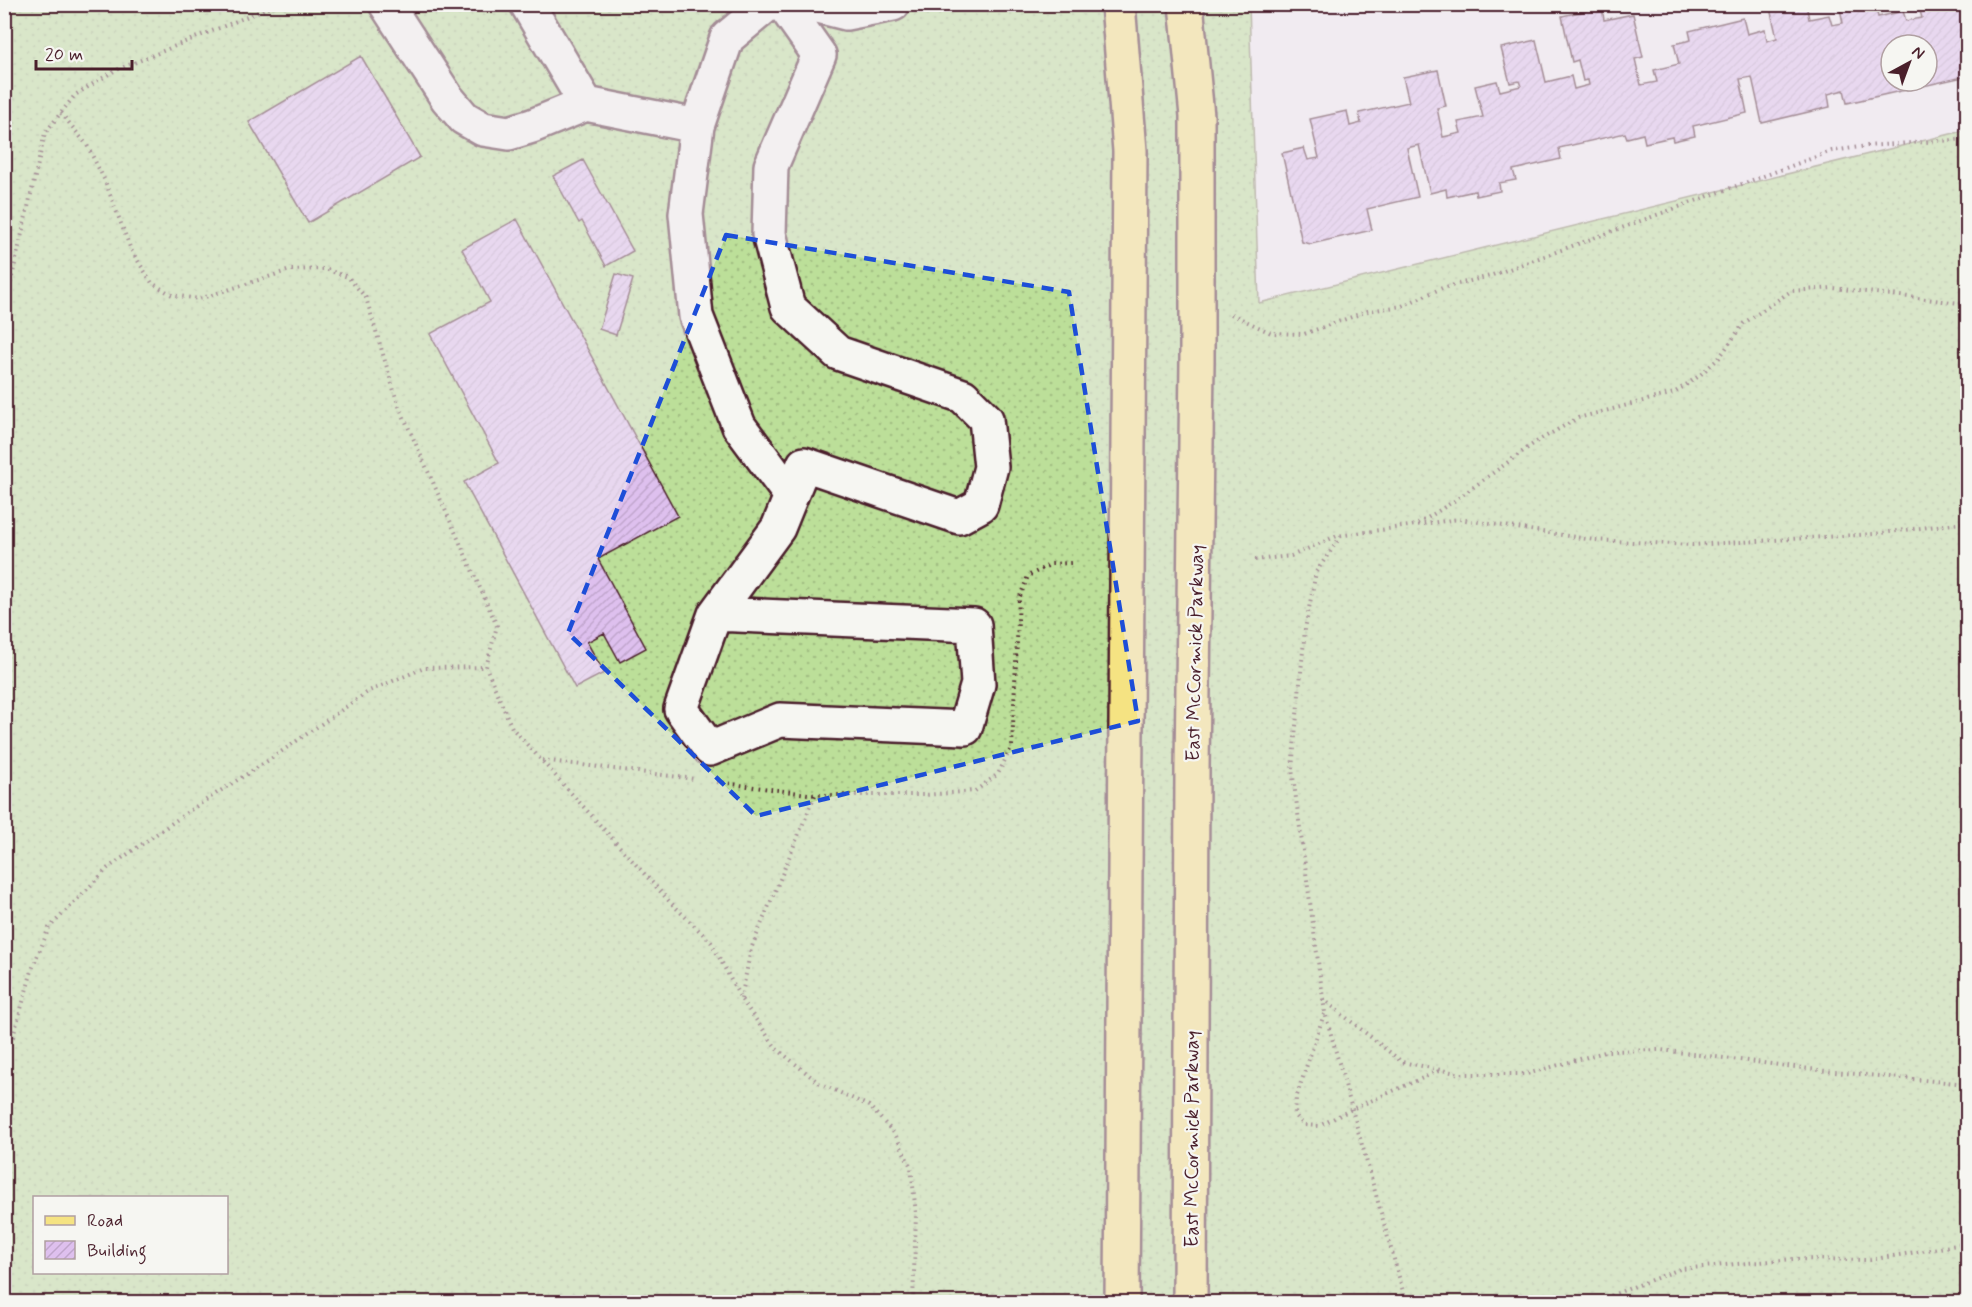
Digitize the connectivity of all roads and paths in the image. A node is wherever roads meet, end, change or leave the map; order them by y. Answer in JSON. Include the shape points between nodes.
{"nodes":[{"id":1,"x":278,"y":4,"type":"edge"},
{"id":2,"x":386,"y":4,"type":"edge"},
{"id":3,"x":527,"y":4,"type":"edge"},
{"id":4,"x":768,"y":4,"type":"edge"},
{"id":5,"x":783,"y":4,"type":"edge"},
{"id":6,"x":810,"y":4,"type":"edge"},
{"id":7,"x":893,"y":4,"type":"edge"},
{"id":8,"x":1118,"y":4,"type":"edge"},
{"id":9,"x":1186,"y":4,"type":"edge"},
{"id":10,"x":586,"y":104,"type":"junction"},
{"id":11,"x":61,"y":113,"type":"junction"},
{"id":12,"x":698,"y":126,"type":"junction"},
{"id":13,"x":1968,"y":139,"type":"edge"},
{"id":14,"x":1968,"y":304,"type":"edge"},
{"id":15,"x":1225,"y":311,"type":"dead end"},
{"id":16,"x":4,"y":312,"type":"edge"},
{"id":17,"x":791,"y":495,"type":"junction"},
{"id":18,"x":1968,"y":522,"type":"edge"},
{"id":19,"x":1416,"y":525,"type":"junction"},
{"id":20,"x":1341,"y":536,"type":"junction"},
{"id":21,"x":1255,"y":560,"type":"dead end"},
{"id":22,"x":1071,"y":563,"type":"dead end"},
{"id":23,"x":715,"y":614,"type":"junction"},
{"id":24,"x":486,"y":667,"type":"junction"},
{"id":25,"x":541,"y":760,"type":"junction"},
{"id":26,"x":696,"y":779,"type":"dead end"},
{"id":27,"x":708,"y":781,"type":"dead end"},
{"id":28,"x":815,"y":795,"type":"junction"},
{"id":29,"x":741,"y":999,"type":"junction"},
{"id":30,"x":1323,"y":999,"type":"junction"},
{"id":31,"x":1325,"y":1012,"type":"junction"},
{"id":32,"x":4,"y":1045,"type":"edge"},
{"id":33,"x":1442,"y":1070,"type":"junction"},
{"id":34,"x":1968,"y":1084,"type":"edge"},
{"id":35,"x":1352,"y":1109,"type":"junction"},
{"id":36,"x":1968,"y":1243,"type":"edge"},
{"id":37,"x":913,"y":1302,"type":"edge"},
{"id":38,"x":1122,"y":1302,"type":"edge"},
{"id":39,"x":1190,"y":1302,"type":"edge"},
{"id":40,"x":1406,"y":1302,"type":"edge"},
{"id":41,"x":1594,"y":1302,"type":"edge"}],
"edges":[{"from":1,"to":11,"type":"path","via":[[114,71],[75,95]]},
{"from":2,"to":10,"type":"street","via":[[447,98],[465,118],[483,129],[509,133]]},
{"from":3,"to":10,"type":"street"},
{"from":4,"to":12,"type":"street","via":[[727,39]]},
{"from":5,"to":17,"type":"street","via":[[819,55],[771,166],[769,234],[788,307],[838,353],[963,396],[986,419],[991,467],[981,505],[959,517],[804,464]]},
{"from":6,"to":7,"type":"street","via":[[846,13]]},
{"from":8,"to":38,"type":"main road","via":[[1130,151]]},
{"from":9,"to":39,"type":"main road","name":"East McCormick Parkway","via":[[1197,116]]},
{"from":10,"to":12,"type":"street"},
{"from":11,"to":16,"type":"path","via":[[45,133]]},
{"from":11,"to":24,"type":"path","via":[[87,145],[131,250],[152,283],[172,295],[200,299],[290,270],[325,269],[348,277],[366,298],[398,404],[497,626]]},
{"from":12,"to":17,"type":"street","via":[[686,214],[696,316],[739,426]]},
{"from":13,"to":15,"type":"path","via":[[1832,151],[1490,276],[1304,334],[1271,333]]},
{"from":14,"to":19,"type":"path","via":[[1833,288],[1791,291],[1744,322],[1719,358],[1674,393],[1578,418],[1536,442]]},
{"from":17,"to":23,"type":"street","via":[[778,528]]},
{"from":18,"to":19,"type":"path","via":[[1874,534],[1692,545],[1594,540],[1459,519]]},
{"from":19,"to":20,"type":"path"},
{"from":20,"to":21,"type":"path","via":[[1291,556]]},
{"from":20,"to":30,"type":"path","via":[[1316,572],[1305,629],[1292,769]]},
{"from":22,"to":28,"type":"path","via":[[1051,564],[1028,576],[1019,599],[1012,746],[998,774],[975,791]]},
{"from":23,"to":23,"type":"street","via":[[681,709],[710,749],[780,720],[965,728],[978,684],[974,625]]},
{"from":24,"to":25,"type":"path","via":[[512,728]]},
{"from":24,"to":32,"type":"path","via":[[424,668],[369,691],[108,868],[49,928],[13,1037]]},
{"from":25,"to":26,"type":"path"},
{"from":25,"to":29,"type":"path","via":[[711,942]]},
{"from":27,"to":28,"type":"path"},
{"from":28,"to":29,"type":"path","via":[[751,949]]},
{"from":29,"to":37,"type":"path","via":[[777,1049],[819,1083],[869,1106],[895,1134],[911,1167],[916,1214]]},
{"from":30,"to":31,"type":"path"},
{"from":30,"to":33,"type":"path","via":[[1402,1062]]},
{"from":31,"to":35,"type":"path"},
{"from":31,"to":35,"type":"path","via":[[1296,1098],[1295,1115],[1304,1125],[1319,1126]]},
{"from":33,"to":34,"type":"path","via":[[1461,1074],[1527,1074],[1608,1051],[1661,1050]]},
{"from":33,"to":35,"type":"path"},
{"from":35,"to":40,"type":"path"},
{"from":36,"to":41,"type":"path","via":[[1870,1260],[1793,1259],[1680,1269]]}]}
